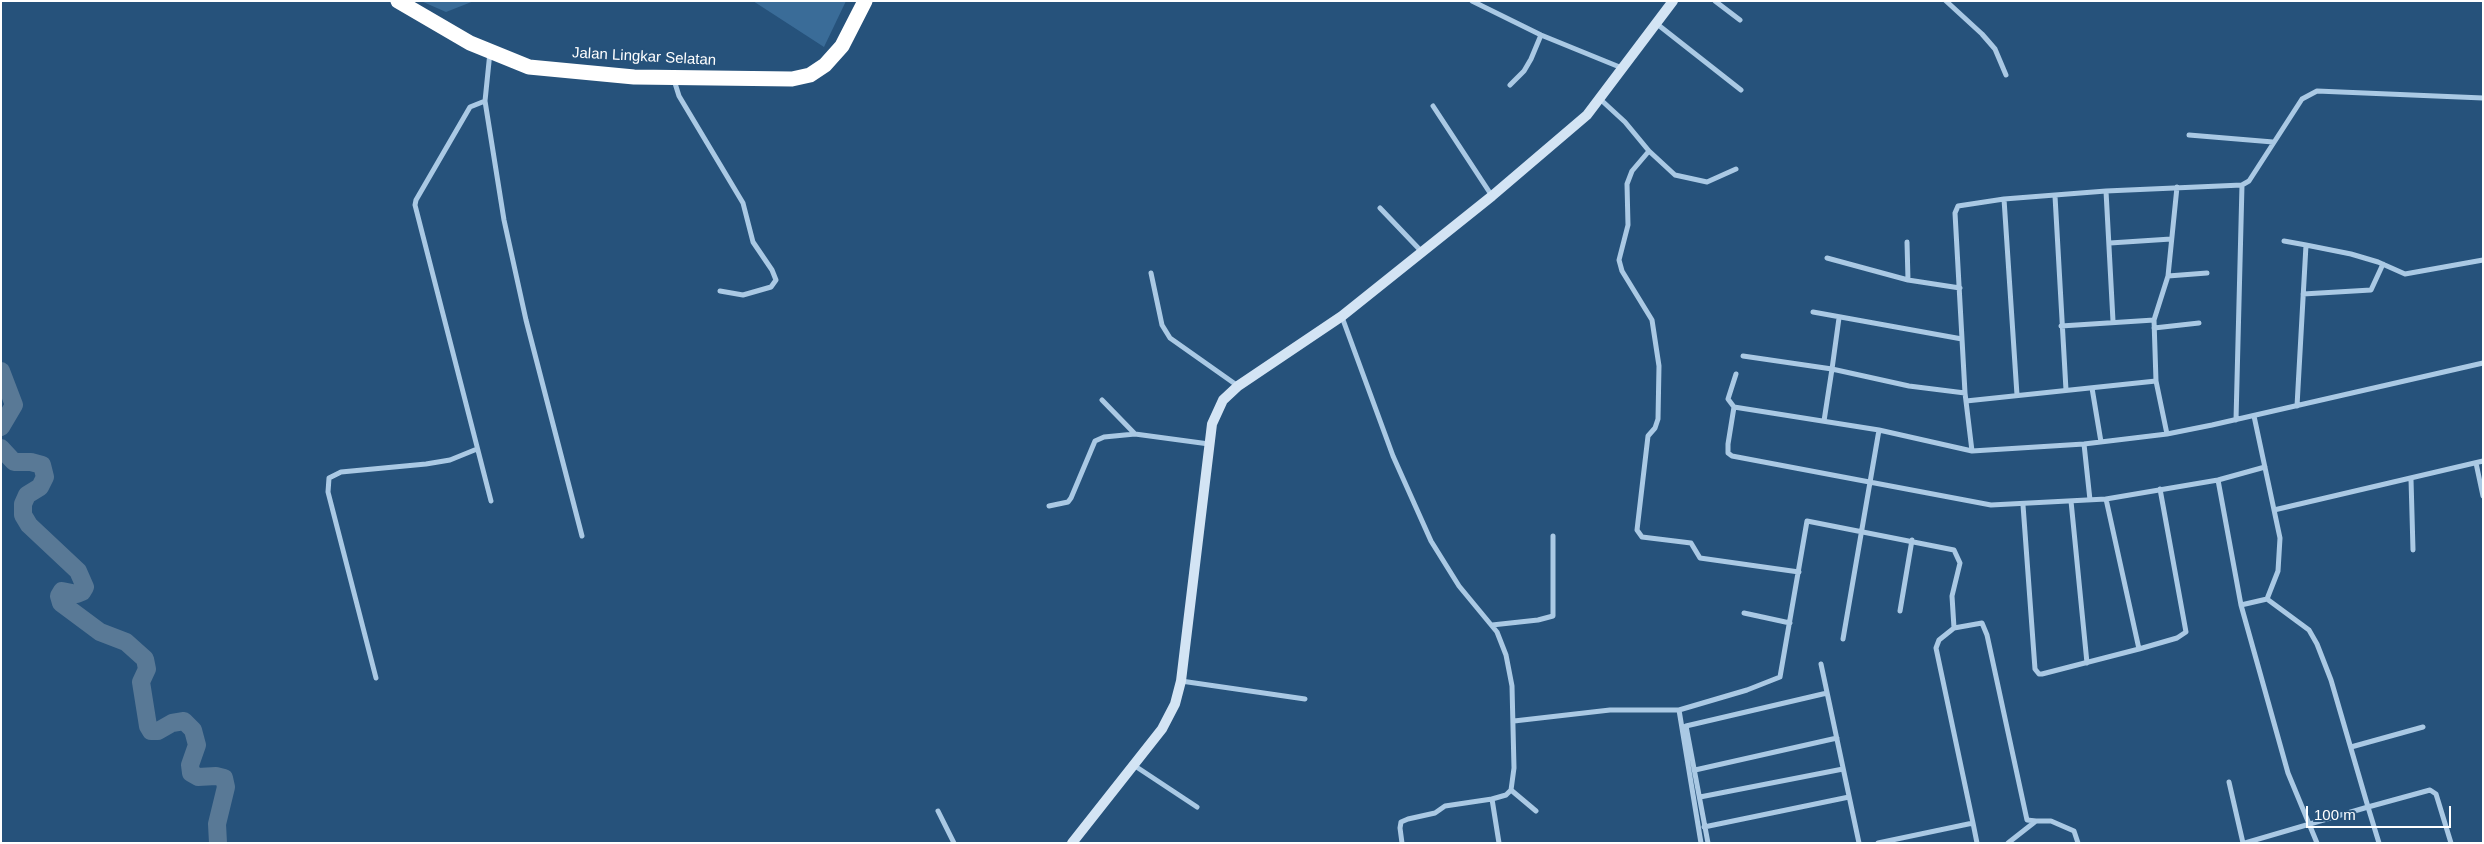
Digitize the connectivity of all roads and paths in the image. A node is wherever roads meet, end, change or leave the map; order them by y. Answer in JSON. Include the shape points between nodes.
{"nodes":[{"id":1,"x":398,"y":1,"type":"edge"},
{"id":2,"x":865,"y":1,"type":"edge"},
{"id":3,"x":1472,"y":1,"type":"edge"},
{"id":4,"x":1673,"y":1,"type":"edge"},
{"id":5,"x":1715,"y":1,"type":"edge"},
{"id":6,"x":1946,"y":1,"type":"edge"},
{"id":7,"x":1740,"y":20,"type":"dead end"},
{"id":8,"x":1656,"y":23,"type":"junction"},
{"id":9,"x":1541,"y":35,"type":"junction"},
{"id":10,"x":490,"y":52,"type":"junction"},
{"id":11,"x":1622,"y":68,"type":"junction"},
{"id":12,"x":2006,"y":75,"type":"dead end"},
{"id":13,"x":673,"y":78,"type":"junction"},
{"id":14,"x":1510,"y":85,"type":"dead end"},
{"id":15,"x":1741,"y":90,"type":"dead end"},
{"id":16,"x":2483,"y":98,"type":"edge"},
{"id":17,"x":1600,"y":99,"type":"junction"},
{"id":18,"x":485,"y":101,"type":"junction"},
{"id":19,"x":1433,"y":106,"type":"dead end"},
{"id":20,"x":2190,"y":135,"type":"dead end"},
{"id":21,"x":2273,"y":142,"type":"junction"},
{"id":22,"x":1649,"y":151,"type":"junction"},
{"id":23,"x":1736,"y":169,"type":"dead end"},
{"id":24,"x":2242,"y":186,"type":"junction"},
{"id":25,"x":2177,"y":187,"type":"junction"},
{"id":26,"x":2106,"y":191,"type":"junction"},
{"id":27,"x":1492,"y":196,"type":"junction"},
{"id":28,"x":2055,"y":196,"type":"junction"},
{"id":29,"x":2004,"y":199,"type":"junction"},
{"id":30,"x":1380,"y":208,"type":"dead end"},
{"id":31,"x":2171,"y":239,"type":"junction"},
{"id":32,"x":2284,"y":241,"type":"dead end"},
{"id":33,"x":1907,"y":242,"type":"dead end"},
{"id":34,"x":2110,"y":243,"type":"junction"},
{"id":35,"x":2306,"y":245,"type":"junction"},
{"id":36,"x":1422,"y":252,"type":"junction"},
{"id":37,"x":1827,"y":258,"type":"dead end"},
{"id":38,"x":2483,"y":260,"type":"edge"},
{"id":39,"x":2383,"y":264,"type":"junction"},
{"id":40,"x":1151,"y":273,"type":"dead end"},
{"id":41,"x":2207,"y":273,"type":"dead end"},
{"id":42,"x":2168,"y":276,"type":"junction"},
{"id":43,"x":1908,"y":280,"type":"junction"},
{"id":44,"x":1960,"y":288,"type":"junction"},
{"id":45,"x":720,"y":291,"type":"dead end"},
{"id":46,"x":2303,"y":294,"type":"junction"},
{"id":47,"x":1813,"y":312,"type":"dead end"},
{"id":48,"x":1342,"y":316,"type":"junction"},
{"id":49,"x":1839,"y":318,"type":"junction"},
{"id":50,"x":2154,"y":320,"type":"junction"},
{"id":51,"x":2113,"y":321,"type":"junction"},
{"id":52,"x":2199,"y":323,"type":"dead end"},
{"id":53,"x":2061,"y":326,"type":"junction"},
{"id":54,"x":2154,"y":328,"type":"junction"},
{"id":55,"x":1962,"y":339,"type":"junction"},
{"id":56,"x":1743,"y":356,"type":"dead end"},
{"id":57,"x":2483,"y":363,"type":"edge"},
{"id":58,"x":1832,"y":369,"type":"junction"},
{"id":59,"x":1736,"y":374,"type":"dead end"},
{"id":60,"x":2156,"y":381,"type":"junction"},
{"id":61,"x":1238,"y":386,"type":"junction"},
{"id":62,"x":2092,"y":388,"type":"junction"},
{"id":63,"x":2066,"y":390,"type":"junction"},
{"id":64,"x":1965,"y":393,"type":"junction"},
{"id":65,"x":2017,"y":395,"type":"junction"},
{"id":66,"x":1102,"y":400,"type":"dead end"},
{"id":67,"x":1966,"y":401,"type":"junction"},
{"id":68,"x":2297,"y":406,"type":"junction"},
{"id":69,"x":1734,"y":407,"type":"junction"},
{"id":70,"x":2254,"y":416,"type":"junction"},
{"id":71,"x":2236,"y":420,"type":"junction"},
{"id":72,"x":1824,"y":421,"type":"junction"},
{"id":73,"x":1879,"y":430,"type":"junction"},
{"id":74,"x":1135,"y":434,"type":"junction"},
{"id":75,"x":2167,"y":434,"type":"junction"},
{"id":76,"x":2101,"y":442,"type":"junction"},
{"id":77,"x":1210,"y":444,"type":"junction"},
{"id":78,"x":2084,"y":444,"type":"junction"},
{"id":79,"x":477,"y":449,"type":"junction"},
{"id":80,"x":1972,"y":451,"type":"junction"},
{"id":81,"x":2483,"y":461,"type":"edge"},
{"id":82,"x":2476,"y":463,"type":"junction"},
{"id":83,"x":2264,"y":467,"type":"junction"},
{"id":84,"x":2410,"y":479,"type":"junction"},
{"id":85,"x":2218,"y":480,"type":"junction"},
{"id":86,"x":1871,"y":481,"type":"junction"},
{"id":87,"x":2160,"y":489,"type":"junction"},
{"id":88,"x":2483,"y":496,"type":"edge"},
{"id":89,"x":2106,"y":499,"type":"junction"},
{"id":90,"x":2090,"y":500,"type":"junction"},
{"id":91,"x":492,"y":501,"type":"dead end"},
{"id":92,"x":2071,"y":501,"type":"junction"},
{"id":93,"x":2023,"y":504,"type":"junction"},
{"id":94,"x":1049,"y":506,"type":"dead end"},
{"id":95,"x":2274,"y":510,"type":"junction"},
{"id":96,"x":1861,"y":531,"type":"junction"},
{"id":97,"x":582,"y":536,"type":"dead end"},
{"id":98,"x":1553,"y":536,"type":"dead end"},
{"id":99,"x":1912,"y":540,"type":"junction"},
{"id":100,"x":2413,"y":550,"type":"dead end"},
{"id":101,"x":1799,"y":572,"type":"junction"},
{"id":102,"x":2267,"y":598,"type":"junction"},
{"id":103,"x":2241,"y":605,"type":"junction"},
{"id":104,"x":1900,"y":611,"type":"dead end"},
{"id":105,"x":1744,"y":613,"type":"dead end"},
{"id":106,"x":1790,"y":623,"type":"junction"},
{"id":107,"x":1492,"y":625,"type":"junction"},
{"id":108,"x":1954,"y":628,"type":"junction"},
{"id":109,"x":1844,"y":639,"type":"dead end"},
{"id":110,"x":2139,"y":649,"type":"junction"},
{"id":111,"x":2087,"y":663,"type":"junction"},
{"id":112,"x":1821,"y":664,"type":"dead end"},
{"id":113,"x":376,"y":678,"type":"dead end"},
{"id":114,"x":1181,"y":681,"type":"junction"},
{"id":115,"x":1827,"y":693,"type":"junction"},
{"id":116,"x":1305,"y":699,"type":"dead end"},
{"id":117,"x":1679,"y":710,"type":"junction"},
{"id":118,"x":1514,"y":721,"type":"junction"},
{"id":119,"x":2423,"y":727,"type":"dead end"},
{"id":120,"x":1837,"y":738,"type":"junction"},
{"id":121,"x":2351,"y":746,"type":"junction"},
{"id":122,"x":1135,"y":766,"type":"junction"},
{"id":123,"x":1843,"y":769,"type":"junction"},
{"id":124,"x":1695,"y":770,"type":"junction"},
{"id":125,"x":2229,"y":782,"type":"dead end"},
{"id":126,"x":1511,"y":790,"type":"junction"},
{"id":127,"x":1700,"y":797,"type":"junction"},
{"id":128,"x":1849,"y":797,"type":"junction"},
{"id":129,"x":1492,"y":799,"type":"junction"},
{"id":130,"x":1198,"y":807,"type":"dead end"},
{"id":131,"x":2368,"y":807,"type":"junction"},
{"id":132,"x":938,"y":811,"type":"dead end"},
{"id":133,"x":1536,"y":811,"type":"dead end"},
{"id":134,"x":2036,"y":821,"type":"junction"},
{"id":135,"x":1973,"y":823,"type":"junction"},
{"id":136,"x":2310,"y":824,"type":"junction"},
{"id":137,"x":1704,"y":828,"type":"junction"},
{"id":138,"x":954,"y":843,"type":"edge"},
{"id":139,"x":1072,"y":843,"type":"edge"},
{"id":140,"x":1402,"y":843,"type":"edge"},
{"id":141,"x":1499,"y":843,"type":"edge"},
{"id":142,"x":1701,"y":843,"type":"edge"},
{"id":143,"x":1708,"y":843,"type":"edge"},
{"id":144,"x":1859,"y":843,"type":"edge"},
{"id":145,"x":1878,"y":843,"type":"edge"},
{"id":146,"x":1977,"y":843,"type":"edge"},
{"id":147,"x":2008,"y":843,"type":"edge"},
{"id":148,"x":2078,"y":843,"type":"edge"},
{"id":149,"x":2244,"y":843,"type":"edge"},
{"id":150,"x":2317,"y":843,"type":"edge"},
{"id":151,"x":2380,"y":843,"type":"edge"},
{"id":152,"x":2452,"y":843,"type":"edge"}],
"edges":[{"from":1,"to":10,"type":"highway","name":"Jalan Lingkar Selatan"},
{"from":2,"to":13,"type":"highway","name":"Jalan Lingkar Selatan","via":[[842,46],[825,65],[810,75],[792,79]]},
{"from":3,"to":9,"type":"street"},
{"from":4,"to":8,"type":"street"},
{"from":5,"to":7,"type":"street"},
{"from":6,"to":12,"type":"street","via":[[1995,48]]},
{"from":8,"to":11,"type":"street"},
{"from":8,"to":15,"type":"street"},
{"from":9,"to":11,"type":"street"},
{"from":9,"to":14,"type":"street","via":[[1531,60]]},
{"from":10,"to":13,"type":"highway","name":"Jalan Lingkar Selatan","via":[[529,67]]},
{"from":10,"to":18,"type":"street"},
{"from":11,"to":17,"type":"street"},
{"from":13,"to":45,"type":"street","via":[[679,96],[743,204],[752,242],[776,280],[771,287],[743,295]]},
{"from":16,"to":21,"type":"street","via":[[2313,92],[2302,99]]},
{"from":17,"to":22,"type":"street"},
{"from":17,"to":27,"type":"street","via":[[1587,115]]},
{"from":18,"to":79,"type":"street","via":[[470,107],[415,205]]},
{"from":18,"to":97,"type":"street","via":[[502,207],[526,320]]},
{"from":19,"to":27,"type":"street"},
{"from":20,"to":21,"type":"street"},
{"from":21,"to":24,"type":"street"},
{"from":22,"to":23,"type":"street","via":[[1675,175],[1707,182]]},
{"from":22,"to":101,"type":"street","via":[[1632,171],[1627,184],[1628,225],[1619,260],[1622,271],[1652,320],[1659,366],[1658,420],[1648,436],[1637,530],[1642,537],[1691,543],[1700,558]]},
{"from":24,"to":25,"type":"street"},
{"from":24,"to":71,"type":"street"},
{"from":25,"to":26,"type":"street"},
{"from":25,"to":31,"type":"street"},
{"from":26,"to":28,"type":"street"},
{"from":26,"to":34,"type":"street"},
{"from":27,"to":36,"type":"street"},
{"from":28,"to":29,"type":"street"},
{"from":28,"to":53,"type":"street"},
{"from":29,"to":44,"type":"street","via":[[1961,204],[1955,209]]},
{"from":29,"to":65,"type":"street"},
{"from":30,"to":36,"type":"street"},
{"from":31,"to":34,"type":"street"},
{"from":31,"to":42,"type":"street"},
{"from":32,"to":35,"type":"street"},
{"from":33,"to":43,"type":"street"},
{"from":34,"to":51,"type":"street"},
{"from":35,"to":39,"type":"street"},
{"from":35,"to":46,"type":"street"},
{"from":36,"to":48,"type":"street"},
{"from":37,"to":43,"type":"street"},
{"from":38,"to":39,"type":"street","via":[[2405,274]]},
{"from":39,"to":46,"type":"street","via":[[2371,290]]},
{"from":40,"to":61,"type":"street","via":[[1162,325],[1170,338]]},
{"from":41,"to":42,"type":"street"},
{"from":42,"to":50,"type":"street"},
{"from":43,"to":44,"type":"street"},
{"from":44,"to":55,"type":"street"},
{"from":46,"to":68,"type":"street"},
{"from":47,"to":49,"type":"street"},
{"from":48,"to":61,"type":"street"},
{"from":48,"to":107,"type":"street","via":[[1393,456],[1431,541],[1459,586]]},
{"from":49,"to":55,"type":"street"},
{"from":49,"to":58,"type":"street"},
{"from":50,"to":51,"type":"street"},
{"from":50,"to":54,"type":"street"},
{"from":51,"to":53,"type":"street"},
{"from":52,"to":54,"type":"street"},
{"from":53,"to":63,"type":"street"},
{"from":54,"to":60,"type":"street"},
{"from":55,"to":64,"type":"street"},
{"from":56,"to":58,"type":"street"},
{"from":57,"to":68,"type":"street"},
{"from":58,"to":64,"type":"street","via":[[1909,386]]},
{"from":58,"to":72,"type":"street"},
{"from":59,"to":69,"type":"street","via":[[1728,399]]},
{"from":60,"to":62,"type":"street"},
{"from":60,"to":75,"type":"street"},
{"from":61,"to":77,"type":"street","via":[[1223,400],[1217,412]]},
{"from":62,"to":63,"type":"street"},
{"from":62,"to":76,"type":"street"},
{"from":63,"to":65,"type":"street"},
{"from":64,"to":67,"type":"street"},
{"from":65,"to":67,"type":"street"},
{"from":66,"to":74,"type":"street"},
{"from":67,"to":80,"type":"street"},
{"from":68,"to":70,"type":"street"},
{"from":69,"to":72,"type":"street"},
{"from":69,"to":86,"type":"street","via":[[1728,444],[1728,453],[1732,456]]},
{"from":70,"to":71,"type":"street"},
{"from":70,"to":83,"type":"street"},
{"from":71,"to":75,"type":"street"},
{"from":72,"to":73,"type":"street"},
{"from":73,"to":80,"type":"street"},
{"from":73,"to":86,"type":"street"},
{"from":74,"to":77,"type":"street"},
{"from":74,"to":94,"type":"street","via":[[1095,441],[1071,498],[1068,502]]},
{"from":75,"to":76,"type":"street"},
{"from":76,"to":78,"type":"street"},
{"from":77,"to":114,"type":"street"},
{"from":78,"to":80,"type":"street"},
{"from":78,"to":90,"type":"street"},
{"from":79,"to":91,"type":"street"},
{"from":79,"to":113,"type":"street","via":[[442,461],[341,472],[329,478],[328,492]]},
{"from":81,"to":82,"type":"street"},
{"from":82,"to":84,"type":"street"},
{"from":82,"to":88,"type":"street"},
{"from":83,"to":85,"type":"street"},
{"from":83,"to":95,"type":"street"},
{"from":84,"to":95,"type":"street"},
{"from":84,"to":100,"type":"street"},
{"from":85,"to":87,"type":"street"},
{"from":85,"to":103,"type":"street"},
{"from":86,"to":93,"type":"street","via":[[1991,505]]},
{"from":86,"to":96,"type":"street"},
{"from":87,"to":89,"type":"street"},
{"from":87,"to":110,"type":"street","via":[[2186,632]]},
{"from":89,"to":90,"type":"street"},
{"from":89,"to":110,"type":"street"},
{"from":90,"to":92,"type":"street"},
{"from":92,"to":93,"type":"street"},
{"from":92,"to":111,"type":"street"},
{"from":93,"to":111,"type":"street","via":[[2036,672],[2042,674]]},
{"from":95,"to":102,"type":"street","via":[[2280,538],[2278,571]]},
{"from":96,"to":99,"type":"street"},
{"from":96,"to":101,"type":"street","via":[[1807,521]]},
{"from":96,"to":109,"type":"street"},
{"from":98,"to":107,"type":"street","via":[[1554,616]]},
{"from":99,"to":104,"type":"street"},
{"from":99,"to":108,"type":"street","via":[[1954,550],[1957,556],[1960,563],[1952,596]]},
{"from":101,"to":106,"type":"street"},
{"from":102,"to":103,"type":"street"},
{"from":102,"to":121,"type":"street","via":[[2309,630],[2331,680]]},
{"from":103,"to":136,"type":"street","via":[[2288,773]]},
{"from":105,"to":106,"type":"street"},
{"from":106,"to":117,"type":"street","via":[[1780,677]]},
{"from":107,"to":118,"type":"street","via":[[1506,656]]},
{"from":108,"to":134,"type":"street","via":[[1982,623],[2027,820]]},
{"from":108,"to":135,"type":"street","via":[[1939,640],[1936,648]]},
{"from":110,"to":111,"type":"street"},
{"from":112,"to":115,"type":"street"},
{"from":114,"to":116,"type":"street"},
{"from":114,"to":122,"type":"street","via":[[1170,715]]},
{"from":115,"to":120,"type":"street"},
{"from":115,"to":124,"type":"street","via":[[1686,726]]},
{"from":117,"to":118,"type":"street","via":[[1610,710]]},
{"from":117,"to":142,"type":"street"},
{"from":118,"to":126,"type":"street"},
{"from":119,"to":121,"type":"street"},
{"from":120,"to":123,"type":"street"},
{"from":120,"to":124,"type":"street"},
{"from":121,"to":131,"type":"street"},
{"from":122,"to":130,"type":"street"},
{"from":122,"to":139,"type":"street"},
{"from":123,"to":127,"type":"street"},
{"from":123,"to":128,"type":"street"},
{"from":124,"to":127,"type":"street"},
{"from":125,"to":149,"type":"street"},
{"from":126,"to":129,"type":"street"},
{"from":126,"to":133,"type":"street"},
{"from":127,"to":137,"type":"street"},
{"from":128,"to":137,"type":"street"},
{"from":128,"to":144,"type":"street"},
{"from":129,"to":140,"type":"street","via":[[1445,806],[1435,813],[1401,822]]},
{"from":129,"to":141,"type":"street"},
{"from":131,"to":136,"type":"street"},
{"from":131,"to":151,"type":"street"},
{"from":131,"to":152,"type":"street","via":[[2434,791]]},
{"from":132,"to":138,"type":"street"},
{"from":134,"to":147,"type":"street"},
{"from":134,"to":148,"type":"street","via":[[2051,821],[2074,831]]},
{"from":135,"to":145,"type":"street"},
{"from":135,"to":146,"type":"street"},
{"from":136,"to":149,"type":"street"},
{"from":136,"to":150,"type":"street"},
{"from":137,"to":143,"type":"street"}]}
